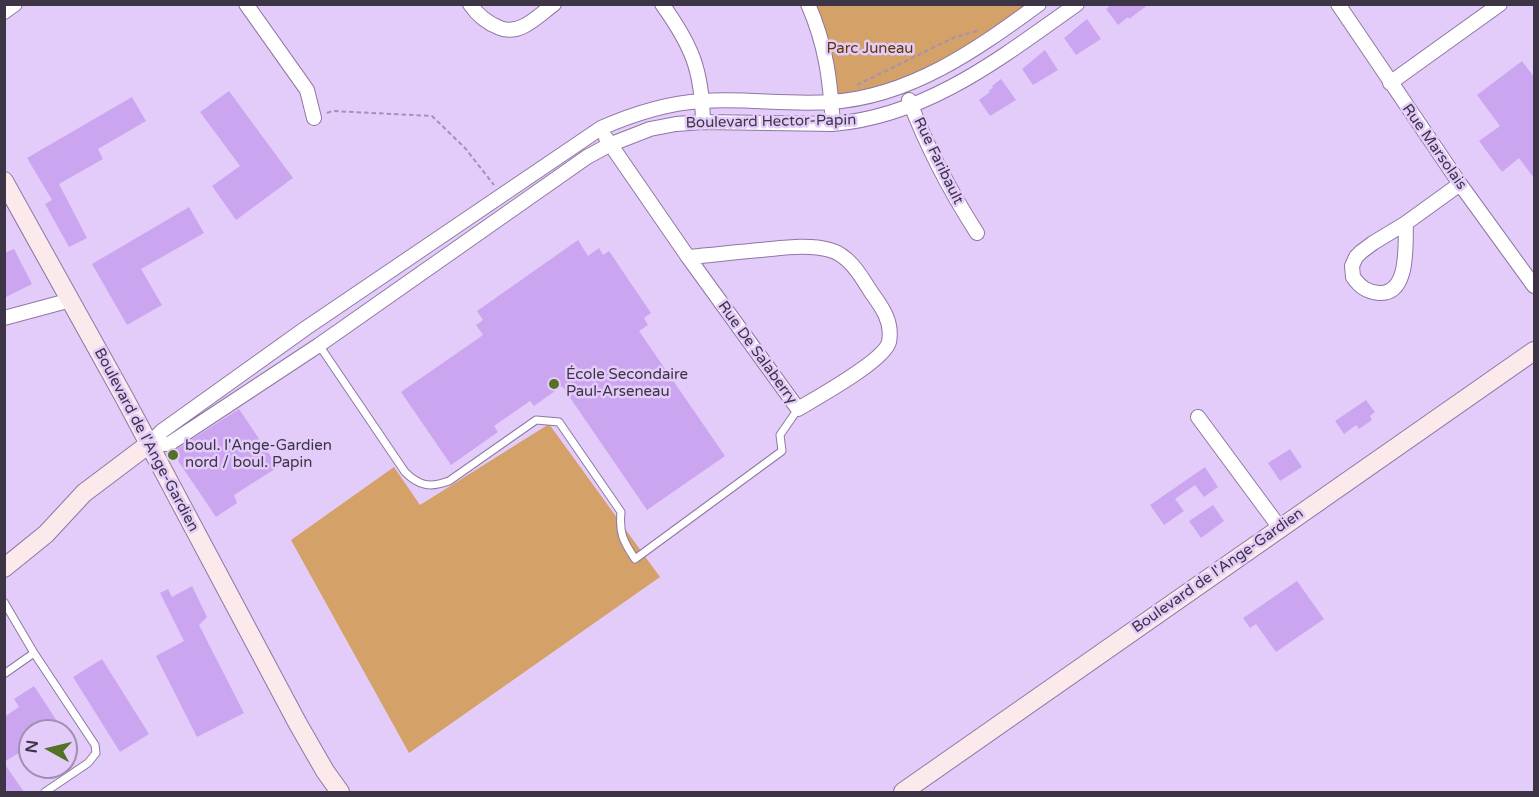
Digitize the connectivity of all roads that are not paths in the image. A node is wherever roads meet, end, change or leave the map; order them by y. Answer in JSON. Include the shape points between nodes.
{"nodes":[{"id":1,"x":15,"y":4,"type":"edge"},
{"id":2,"x":470,"y":4,"type":"edge"},
{"id":3,"x":554,"y":4,"type":"edge"},
{"id":4,"x":663,"y":4,"type":"edge"},
{"id":5,"x":808,"y":4,"type":"edge"},
{"id":6,"x":1039,"y":4,"type":"edge"},
{"id":7,"x":1077,"y":4,"type":"edge"},
{"id":8,"x":1338,"y":4,"type":"edge"},
{"id":9,"x":1500,"y":4,"type":"edge"},
{"id":10,"x":248,"y":5,"type":"edge"},
{"id":11,"x":4,"y":12,"type":"edge"},
{"id":12,"x":1390,"y":83,"type":"junction"},
{"id":13,"x":904,"y":87,"type":"junction"},
{"id":14,"x":703,"y":101,"type":"junction"},
{"id":15,"x":832,"y":102,"type":"junction"},
{"id":16,"x":912,"y":106,"type":"junction"},
{"id":17,"x":314,"y":118,"type":"road end"},
{"id":18,"x":703,"y":122,"type":"junction"},
{"id":19,"x":833,"y":124,"type":"junction"},
{"id":20,"x":601,"y":128,"type":"junction"},
{"id":21,"x":609,"y":145,"type":"junction"},
{"id":22,"x":4,"y":181,"type":"edge"},
{"id":23,"x":1460,"y":184,"type":"junction"},
{"id":24,"x":1406,"y":223,"type":"junction"},
{"id":25,"x":977,"y":233,"type":"dead end"},
{"id":26,"x":688,"y":257,"type":"junction"},
{"id":27,"x":1534,"y":286,"type":"edge"},
{"id":28,"x":71,"y":300,"type":"junction"},
{"id":29,"x":4,"y":318,"type":"edge"},
{"id":30,"x":306,"y":328,"type":"junction"},
{"id":31,"x":319,"y":345,"type":"junction"},
{"id":32,"x":1534,"y":351,"type":"edge"},
{"id":33,"x":798,"y":410,"type":"junction"},
{"id":34,"x":134,"y":417,"type":"junction"},
{"id":35,"x":1198,"y":417,"type":"dead end"},
{"id":36,"x":149,"y":444,"type":"junction"},
{"id":37,"x":117,"y":467,"type":"junction"},
{"id":38,"x":170,"y":483,"type":"junction"},
{"id":39,"x":1280,"y":528,"type":"junction"},
{"id":40,"x":4,"y":568,"type":"edge"},
{"id":41,"x":4,"y":602,"type":"edge"},
{"id":42,"x":34,"y":652,"type":"junction"},
{"id":43,"x":4,"y":674,"type":"edge"},
{"id":44,"x":45,"y":792,"type":"edge"},
{"id":45,"x":340,"y":792,"type":"edge"},
{"id":46,"x":903,"y":792,"type":"edge"}],
"edges":[{"from":1,"to":11,"type":"street"},
{"from":2,"to":3,"type":"street","via":[[491,25],[512,31],[527,25]]},
{"from":4,"to":14,"type":"street","via":[[694,57]]},
{"from":5,"to":15,"type":"street","via":[[820,32]]},
{"from":6,"to":13,"type":"street","name":"Boulevard Hector-Papin","via":[[974,50]]},
{"from":7,"to":16,"type":"street","name":"Boulevard Hector-Papin","via":[[964,81]]},
{"from":8,"to":12,"type":"street","name":"Rue Marsolais"},
{"from":9,"to":12,"type":"street"},
{"from":10,"to":17,"type":"street","via":[[307,90]]},
{"from":12,"to":23,"type":"street","name":"Rue Marsolais"},
{"from":13,"to":15,"type":"street","name":"Boulevard Hector-Papin"},
{"from":13,"to":16,"type":"street","name":"Rue Faribault"},
{"from":14,"to":15,"type":"street","name":"Boulevard Hector-Papin"},
{"from":14,"to":18,"type":"street"},
{"from":14,"to":20,"type":"street","name":"Boulevard Hector-Papin","via":[[650,110]]},
{"from":15,"to":19,"type":"street"},
{"from":16,"to":19,"type":"street","name":"Boulevard Hector-Papin","via":[[866,120]]},
{"from":16,"to":25,"type":"street","name":"Rue Faribault","via":[[955,199]]},
{"from":18,"to":19,"type":"street","name":"Boulevard Hector-Papin"},
{"from":18,"to":21,"type":"street","name":"Boulevard Hector-Papin","via":[[650,129]]},
{"from":20,"to":21,"type":"street","name":"Rue De Salaberry"},
{"from":20,"to":30,"type":"street","name":"Boulevard Hector-Papin"},
{"from":21,"to":26,"type":"street","name":"Rue De Salaberry"},
{"from":21,"to":31,"type":"street","name":"Boulevard Hector-Papin"},
{"from":22,"to":28,"type":"main road","name":"Boulevard de l'Ange-Gardien"},
{"from":23,"to":24,"type":"street"},
{"from":23,"to":27,"type":"street","name":"Rue Marsolais"},
{"from":24,"to":24,"type":"street","via":[[1356,257],[1353,277],[1365,290],[1383,293],[1398,285],[1404,269]]},
{"from":26,"to":33,"type":"street","name":"Rue De Salaberry"},
{"from":26,"to":33,"type":"street","name":"Rue De Salaberry","via":[[810,247],[842,256],[864,281],[886,315],[889,344],[877,359]]},
{"from":28,"to":29,"type":"street"},
{"from":28,"to":34,"type":"main road","name":"Boulevard de l'Ange-Gardien"},
{"from":30,"to":31,"type":"street"},
{"from":30,"to":36,"type":"street","name":"Boulevard Hector-Papin"},
{"from":31,"to":33,"type":"lane","via":[[405,472],[424,484],[435,486],[449,481],[536,420],[559,422],[621,512],[619,529],[634,559],[782,451],[780,435]]},
{"from":31,"to":36,"type":"street","name":"Boulevard Hector-Papin","via":[[169,444]]},
{"from":32,"to":39,"type":"main road","name":"Boulevard de l'Ange-Gardien"},
{"from":34,"to":36,"type":"main road","name":"Boulevard de l'Ange-Gardien"},
{"from":34,"to":37,"type":"main road","via":[[134,439]]},
{"from":35,"to":39,"type":"street"},
{"from":36,"to":37,"type":"main road","name":"Boulevard Hector-Papin"},
{"from":36,"to":38,"type":"main road","name":"Boulevard de l'Ange-Gardien"},
{"from":37,"to":38,"type":"main road","via":[[145,466]]},
{"from":37,"to":40,"type":"main road","name":"Boulevard Hector-Papin"},
{"from":38,"to":45,"type":"main road","name":"Boulevard de l'Ange-Gardien","via":[[308,741]]},
{"from":39,"to":46,"type":"main road","name":"Boulevard de l'Ange-Gardien"},
{"from":41,"to":42,"type":"lane"},
{"from":42,"to":43,"type":"lane"},
{"from":42,"to":44,"type":"lane","via":[[95,745],[96,753],[88,763]]}]}
